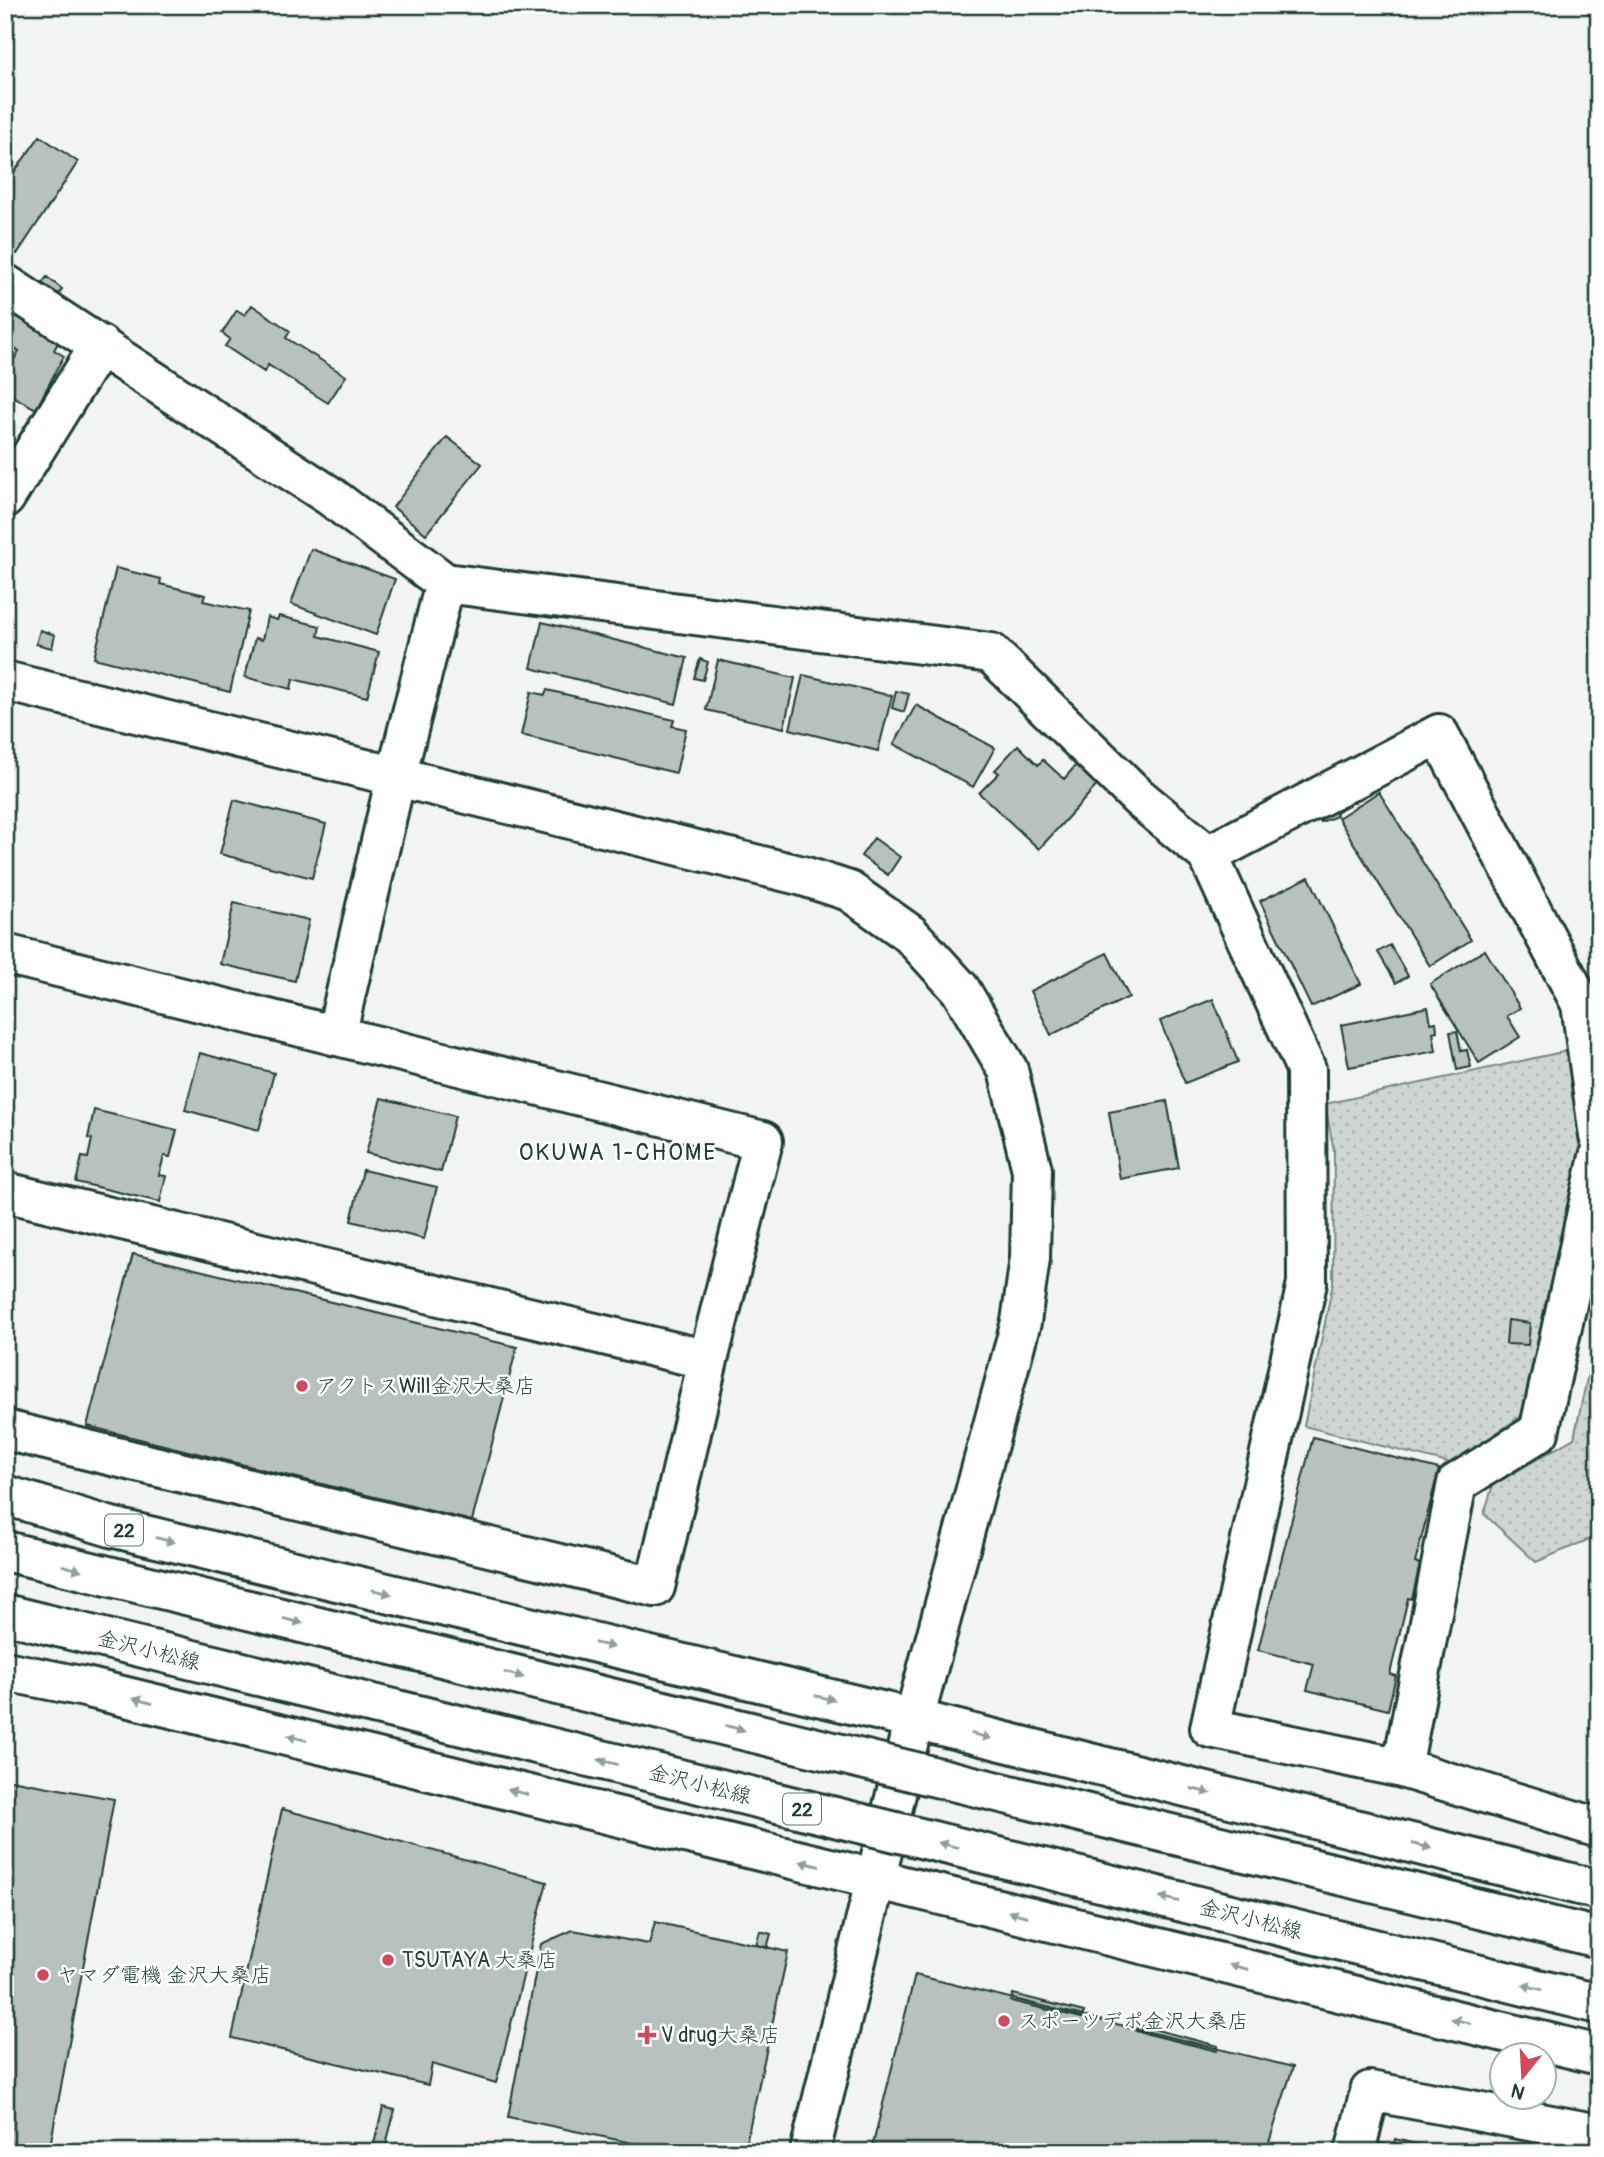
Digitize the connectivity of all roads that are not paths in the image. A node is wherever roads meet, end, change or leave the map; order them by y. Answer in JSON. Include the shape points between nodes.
{"nodes":[{"id":1,"x":5,"y":284,"type":"edge"},
{"id":2,"x":100,"y":345,"type":"junction"},
{"id":3,"x":5,"y":498,"type":"edge"},
{"id":4,"x":445,"y":583,"type":"junction"},
{"id":5,"x":5,"y":681,"type":"edge"},
{"id":6,"x":396,"y":777,"type":"junction"},
{"id":7,"x":1208,"y":855,"type":"junction"},
{"id":8,"x":5,"y":954,"type":"edge"},
{"id":9,"x":336,"y":1036,"type":"junction"},
{"id":10,"x":1599,"y":1136,"type":"edge"},
{"id":11,"x":1599,"y":1157,"type":"edge"},
{"id":12,"x":5,"y":1192,"type":"edge"},
{"id":13,"x":708,"y":1360,"type":"junction"},
{"id":14,"x":5,"y":1430,"type":"edge"},
{"id":15,"x":5,"y":1496,"type":"edge"},
{"id":16,"x":5,"y":1502,"type":"edge"},
{"id":17,"x":111,"y":1527,"type":"junction"},
{"id":18,"x":5,"y":1551,"type":"edge"},
{"id":19,"x":5,"y":1614,"type":"edge"},
{"id":20,"x":5,"y":1668,"type":"edge"},
{"id":21,"x":914,"y":1719,"type":"junction"},
{"id":22,"x":1402,"y":1768,"type":"junction"},
{"id":23,"x":1599,"y":1828,"type":"edge"},
{"id":24,"x":877,"y":1880,"type":"junction"},
{"id":25,"x":1599,"y":1890,"type":"edge"},
{"id":26,"x":1599,"y":1938,"type":"edge"},
{"id":27,"x":1599,"y":2004,"type":"edge"},
{"id":28,"x":1599,"y":2055,"type":"edge"},
{"id":29,"x":1599,"y":2134,"type":"edge"},
{"id":30,"x":810,"y":2152,"type":"edge"},
{"id":31,"x":1355,"y":2152,"type":"edge"}],
"edges":[{"from":1,"to":2,"type":"street"},
{"from":2,"to":3,"type":"street"},
{"from":2,"to":4,"type":"street","via":[[330,496]]},
{"from":4,"to":6,"type":"street"},
{"from":4,"to":7,"type":"street","via":[[991,653],[1138,797]]},
{"from":5,"to":6,"type":"street"},
{"from":6,"to":9,"type":"street"},
{"from":6,"to":21,"type":"street","via":[[849,891],[909,934],[960,989],[1008,1070],[1032,1170],[1030,1258],[1021,1322]]},
{"from":7,"to":10,"type":"street","via":[[1439,734],[1581,1004]]},
{"from":7,"to":22,"type":"street","via":[[1306,1069],[1307,1269],[1210,1728]]},
{"from":8,"to":9,"type":"street"},
{"from":9,"to":13,"type":"street","via":[[763,1141]]},
{"from":11,"to":22,"type":"street","via":[[1539,1432],[1457,1483]]},
{"from":12,"to":13,"type":"street"},
{"from":13,"to":14,"type":"street","via":[[655,1587]]},
{"from":15,"to":17,"type":"street","number":"22"},
{"from":16,"to":17,"type":"street","number":"22"},
{"from":17,"to":21,"type":"street","number":"22","one_way":true},
{"from":18,"to":26,"type":"street","number":"22","one_way":true,"bridge":true},
{"from":27,"to":19,"type":"street","name":"金沢小松線","number":"22","one_way":true,"bridge":true},
{"from":24,"to":20,"type":"street","one_way":true},
{"from":21,"to":24,"type":"street"},
{"from":21,"to":25,"type":"street","number":"22","one_way":true},
{"from":22,"to":23,"type":"street"},
{"from":28,"to":24,"type":"street","one_way":true},
{"from":24,"to":30,"type":"street"},
{"from":29,"to":31,"type":"street","via":[[1370,2091]]}]}
